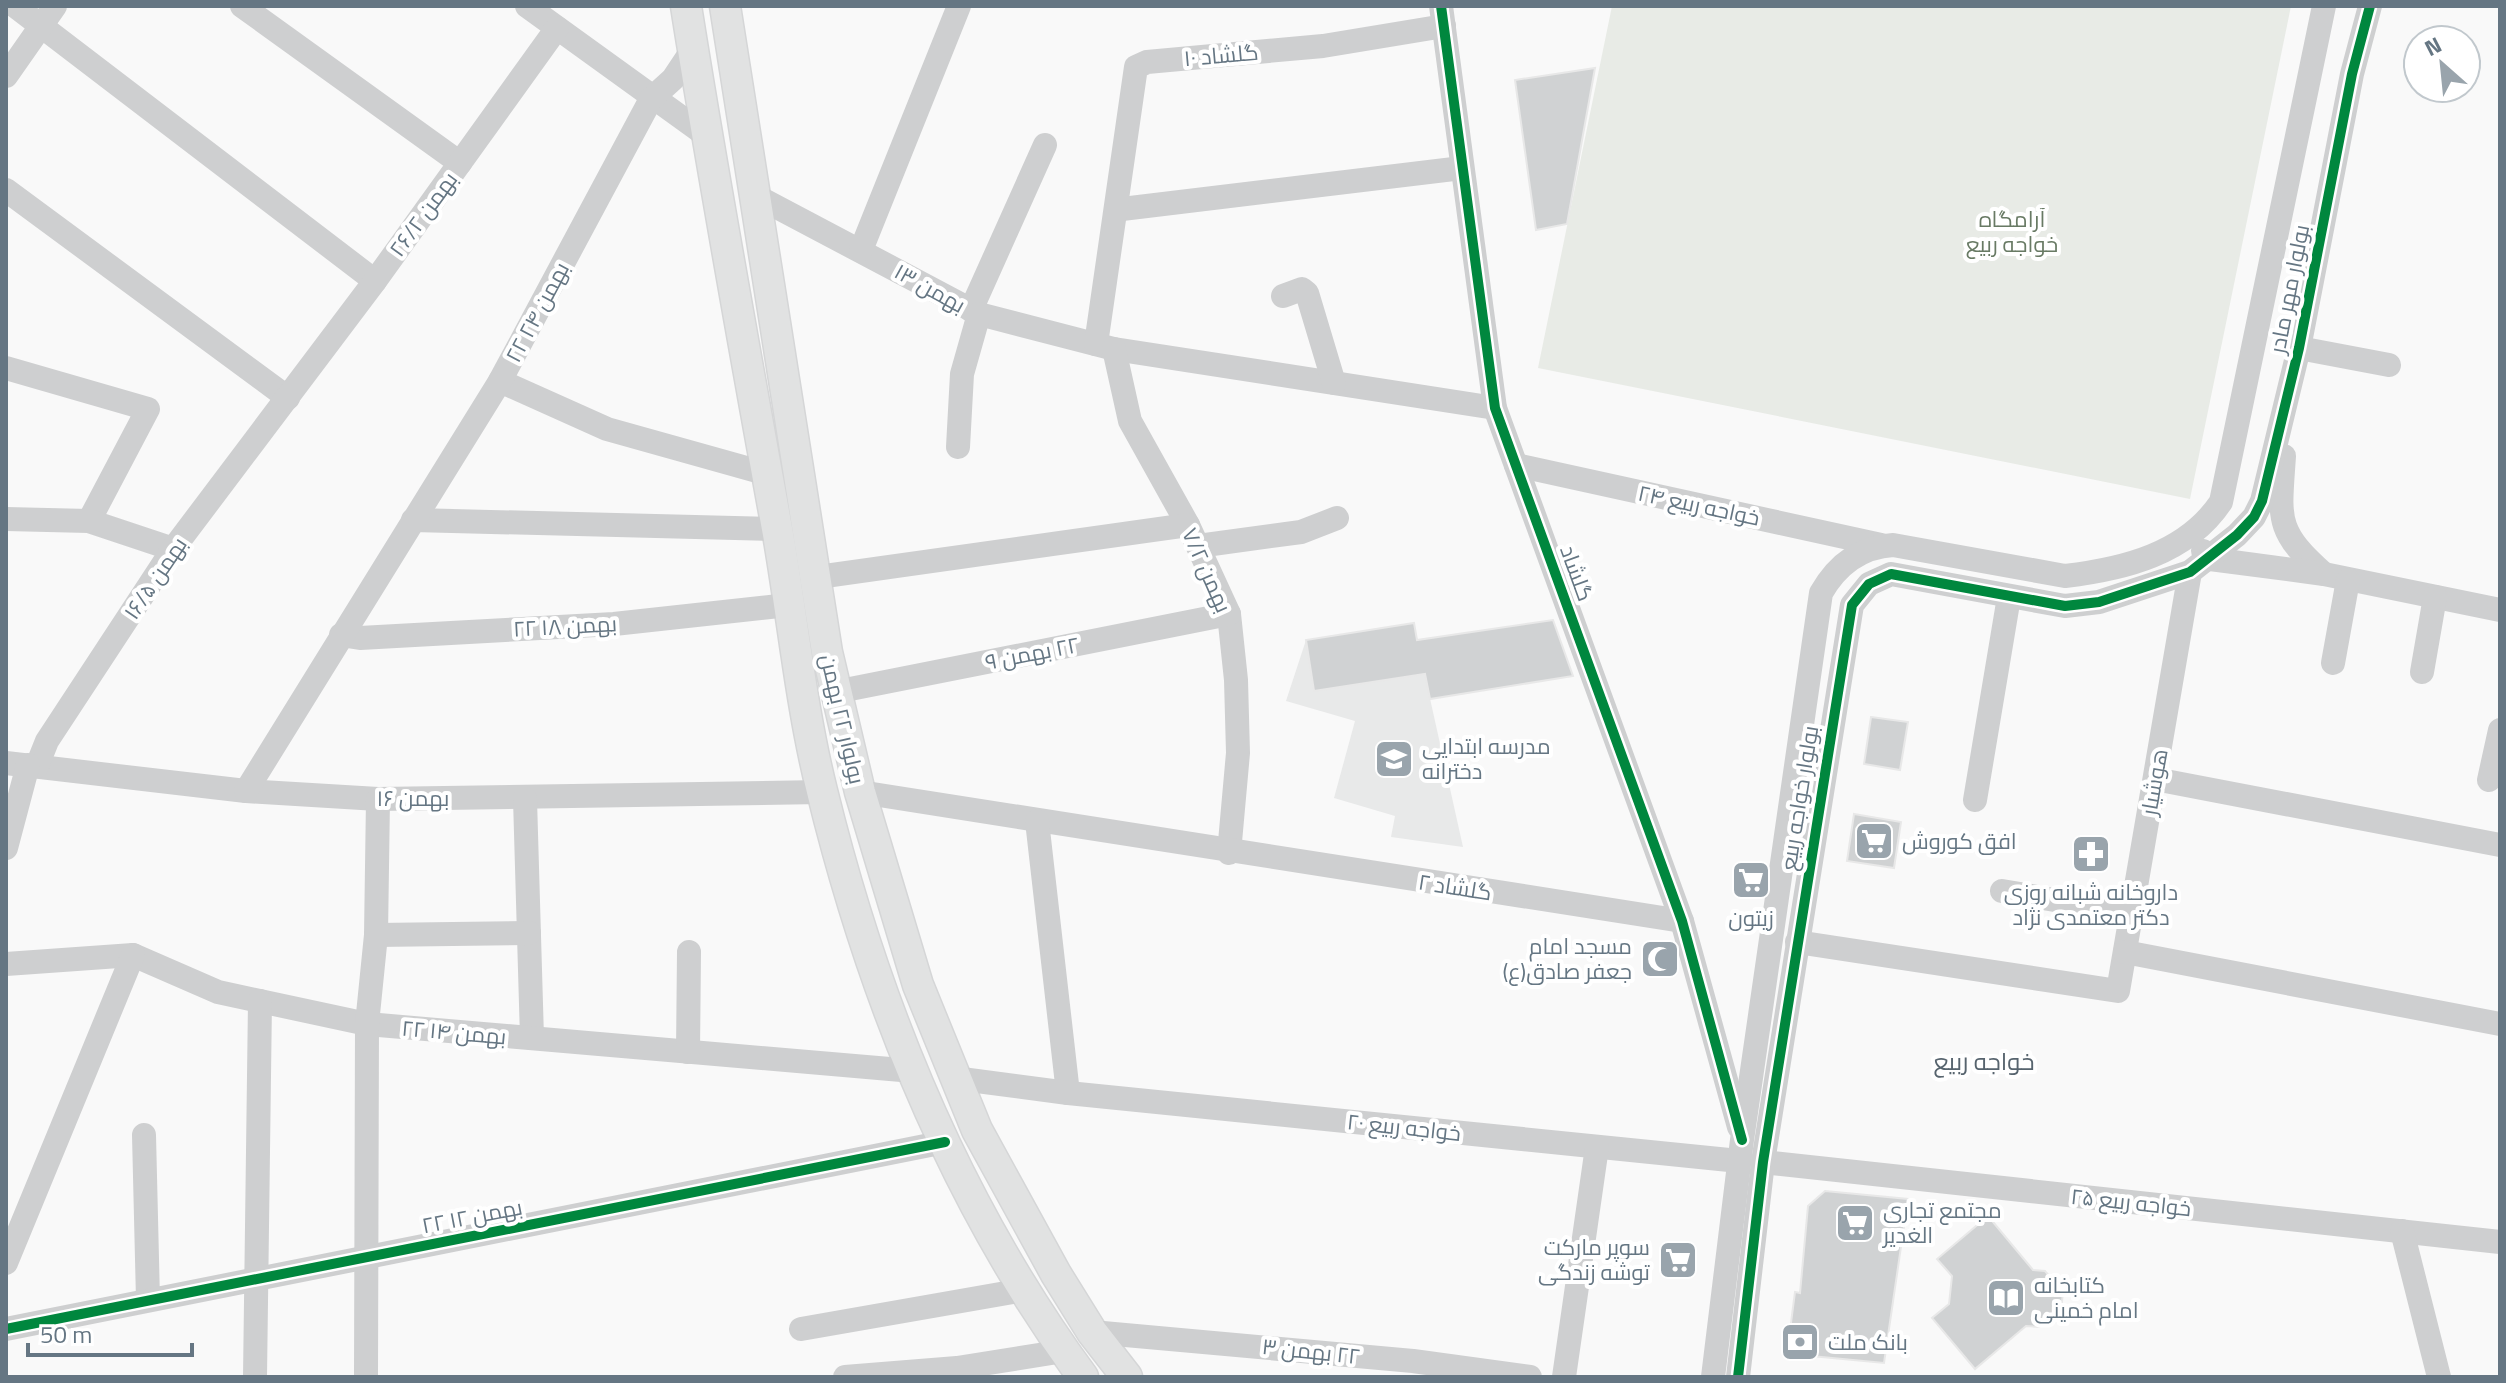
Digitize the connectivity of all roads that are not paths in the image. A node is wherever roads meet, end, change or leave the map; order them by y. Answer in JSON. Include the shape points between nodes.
{"nodes":[{"id":1,"x":15,"y":6,"type":"edge"},
{"id":2,"x":55,"y":6,"type":"edge"},
{"id":3,"x":242,"y":6,"type":"edge"},
{"id":4,"x":527,"y":6,"type":"edge"},
{"id":5,"x":686,"y":6,"type":"edge"},
{"id":6,"x":725,"y":6,"type":"edge"},
{"id":7,"x":959,"y":6,"type":"edge"},
{"id":8,"x":2324,"y":6,"type":"edge"},
{"id":9,"x":2370,"y":6,"type":"edge"},
{"id":10,"x":1443,"y":16,"type":"edge"},
{"id":11,"x":40,"y":27,"type":"junction"},
{"id":12,"x":557,"y":28,"type":"junction"},
{"id":13,"x":693,"y":49,"type":"junction"},
{"id":14,"x":2310,"y":66,"type":"junction"},
{"id":15,"x":2352,"y":74,"type":"junction"},
{"id":16,"x":6,"y":76,"type":"edge"},
{"id":17,"x":651,"y":99,"type":"junction"},
{"id":18,"x":707,"y":136,"type":"junction"},
{"id":19,"x":1045,"y":145,"type":"dead end"},
{"id":20,"x":460,"y":163,"type":"junction"},
{"id":21,"x":1462,"y":168,"type":"junction"},
{"id":22,"x":6,"y":190,"type":"edge"},
{"id":23,"x":758,"y":197,"type":"junction"},
{"id":24,"x":1117,"y":205,"type":"junction"},
{"id":25,"x":861,"y":250,"type":"junction"},
{"id":26,"x":375,"y":281,"type":"junction"},
{"id":27,"x":1283,"y":296,"type":"dead end"},
{"id":28,"x":975,"y":312,"type":"junction"},
{"id":29,"x":1105,"y":347,"type":"junction"},
{"id":30,"x":2299,"y":348,"type":"junction"},
{"id":31,"x":2389,"y":365,"type":"dead end"},
{"id":32,"x":6,"y":368,"type":"edge"},
{"id":33,"x":500,"y":381,"type":"junction"},
{"id":34,"x":1334,"y":383,"type":"junction"},
{"id":35,"x":2287,"y":397,"type":"junction"},
{"id":36,"x":288,"y":398,"type":"junction"},
{"id":37,"x":1495,"y":408,"type":"junction"},
{"id":38,"x":958,"y":447,"type":"dead end"},
{"id":39,"x":1516,"y":465,"type":"junction"},
{"id":40,"x":764,"y":473,"type":"junction"},
{"id":41,"x":1337,"y":518,"type":"dead end"},
{"id":42,"x":6,"y":519,"type":"edge"},
{"id":43,"x":413,"y":520,"type":"junction"},
{"id":44,"x":89,"y":521,"type":"junction"},
{"id":45,"x":777,"y":529,"type":"junction"},
{"id":46,"x":1193,"y":536,"type":"junction"},
{"id":47,"x":2192,"y":536,"type":"junction"},
{"id":48,"x":1881,"y":545,"type":"junction"},
{"id":49,"x":173,"y":549,"type":"junction"},
{"id":50,"x":2200,"y":566,"type":"junction"},
{"id":51,"x":2324,"y":574,"type":"junction"},
{"id":52,"x":818,"y":577,"type":"junction"},
{"id":53,"x":2348,"y":580,"type":"junction"},
{"id":54,"x":2009,"y":597,"type":"junction"},
{"id":55,"x":2435,"y":597,"type":"junction"},
{"id":56,"x":788,"y":605,"type":"junction"},
{"id":57,"x":2500,"y":610,"type":"edge"},
{"id":58,"x":1229,"y":614,"type":"junction"},
{"id":59,"x":341,"y":635,"type":"junction"},
{"id":60,"x":2333,"y":663,"type":"dead end"},
{"id":61,"x":2422,"y":672,"type":"dead end"},
{"id":62,"x":835,"y":692,"type":"junction"},
{"id":63,"x":2500,"y":730,"type":"edge"},
{"id":64,"x":24,"y":765,"type":"edge"},
{"id":65,"x":2155,"y":779,"type":"junction"},
{"id":66,"x":2489,"y":780,"type":"dead end"},
{"id":67,"x":246,"y":791,"type":"junction"},
{"id":68,"x":822,"y":792,"type":"junction"},
{"id":69,"x":860,"y":792,"type":"junction"},
{"id":70,"x":378,"y":799,"type":"junction"},
{"id":71,"x":525,"y":799,"type":"junction"},
{"id":72,"x":1975,"y":800,"type":"dead end"},
{"id":73,"x":1037,"y":821,"type":"junction"},
{"id":74,"x":2500,"y":845,"type":"edge"},
{"id":75,"x":6,"y":848,"type":"edge"},
{"id":76,"x":1229,"y":853,"type":"junction"},
{"id":77,"x":2002,"y":891,"type":"dead end"},
{"id":78,"x":2131,"y":913,"type":"junction"},
{"id":79,"x":1682,"y":921,"type":"junction"},
{"id":80,"x":529,"y":933,"type":"junction"},
{"id":81,"x":376,"y":935,"type":"junction"},
{"id":82,"x":1797,"y":942,"type":"junction"},
{"id":83,"x":689,"y":952,"type":"dead end"},
{"id":84,"x":2125,"y":952,"type":"junction"},
{"id":85,"x":133,"y":955,"type":"junction"},
{"id":86,"x":6,"y":964,"type":"edge"},
{"id":87,"x":260,"y":1001,"type":"junction"},
{"id":88,"x":367,"y":1024,"type":"junction"},
{"id":89,"x":2500,"y":1024,"type":"edge"},
{"id":90,"x":532,"y":1038,"type":"junction"},
{"id":91,"x":688,"y":1052,"type":"junction"},
{"id":92,"x":913,"y":1071,"type":"junction"},
{"id":93,"x":954,"y":1078,"type":"junction"},
{"id":94,"x":1068,"y":1093,"type":"junction"},
{"id":95,"x":144,"y":1135,"type":"dead end"},
{"id":96,"x":945,"y":1142,"type":"junction"},
{"id":97,"x":1597,"y":1147,"type":"junction"},
{"id":98,"x":1748,"y":1154,"type":"junction"},
{"id":99,"x":2402,"y":1231,"type":"junction"},
{"id":100,"x":2500,"y":1242,"type":"edge"},
{"id":101,"x":364,"y":1258,"type":"junction"},
{"id":102,"x":6,"y":1263,"type":"edge"},
{"id":103,"x":255,"y":1279,"type":"junction"},
{"id":104,"x":1024,"y":1290,"type":"junction"},
{"id":105,"x":148,"y":1300,"type":"junction"},
{"id":106,"x":6,"y":1329,"type":"edge"},
{"id":107,"x":801,"y":1329,"type":"dead end"},
{"id":108,"x":1092,"y":1332,"type":"junction"},
{"id":109,"x":1064,"y":1351,"type":"junction"},
{"id":110,"x":1413,"y":1369,"type":"edge"},
{"id":111,"x":255,"y":1377,"type":"edge"},
{"id":112,"x":366,"y":1377,"type":"edge"},
{"id":113,"x":845,"y":1377,"type":"edge"},
{"id":114,"x":1083,"y":1377,"type":"edge"},
{"id":115,"x":1127,"y":1377,"type":"edge"},
{"id":116,"x":1530,"y":1377,"type":"edge"},
{"id":117,"x":1564,"y":1377,"type":"edge"},
{"id":118,"x":1713,"y":1377,"type":"edge"},
{"id":119,"x":1738,"y":1377,"type":"edge"},
{"id":120,"x":2439,"y":1377,"type":"edge"}],
"edges":[{"from":1,"to":11,"type":"street"},
{"from":2,"to":11,"type":"street"},
{"from":3,"to":20,"type":"street"},
{"from":4,"to":12,"type":"street"},
{"from":5,"to":13,"type":"main road","name":"بولوار ۲۲ بهمن"},
{"from":6,"to":23,"type":"main road","name":"بولوار ۲۲ بهمن"},
{"from":7,"to":25,"type":"street"},
{"from":8,"to":14,"type":"street","name":"بولوار مهر مادر"},
{"from":9,"to":15,"type":"street","name":"بولوار مهر مادر"},
{"from":10,"to":21,"type":"street","name":"گلشاد"},
{"from":10,"to":24,"type":"street","name":"گلشاد ۱۰","via":[[1323,46],[1136,67]]},
{"from":11,"to":16,"type":"street"},
{"from":11,"to":26,"type":"street"},
{"from":12,"to":17,"type":"street"},
{"from":12,"to":20,"type":"street","name":"بهمن ۲۶/۲"},
{"from":13,"to":17,"type":"street","name":"۲۲ بهمن ۲۴"},
{"from":13,"to":18,"type":"main road","name":"بولوار ۲۲ بهمن"},
{"from":14,"to":15,"type":"street"},
{"from":14,"to":47,"type":"street","name":"بولوار مهر مادر","via":[[2221,502]]},
{"from":15,"to":30,"type":"street","name":"بولوار مهر مادر"},
{"from":17,"to":18,"type":"street"},
{"from":17,"to":33,"type":"street","name":"۲۲ بهمن ۲۴"},
{"from":18,"to":40,"type":"main road","name":"بولوار ۲۲ بهمن"},
{"from":19,"to":28,"type":"street"},
{"from":20,"to":26,"type":"street","name":"بهمن ۲۶/۲"},
{"from":21,"to":24,"type":"street","via":[[1122,209]]},
{"from":21,"to":37,"type":"street","name":"گلشاد"},
{"from":22,"to":36,"type":"street"},
{"from":23,"to":25,"type":"street","name":"بهمن ۱۳"},
{"from":23,"to":52,"type":"main road","name":"بولوار ۲۲ بهمن"},
{"from":24,"to":29,"type":"street"},
{"from":25,"to":28,"type":"street","name":"بهمن ۱۳"},
{"from":26,"to":36,"type":"street","name":"بهمن ۲۶/۲"},
{"from":27,"to":34,"type":"street","via":[[1302,289],[1307,293]]},
{"from":28,"to":29,"type":"street","name":"بهمن ۱۳"},
{"from":28,"to":38,"type":"street","via":[[962,374]]},
{"from":29,"to":34,"type":"street","name":"بهمن ۱۳"},
{"from":29,"to":46,"type":"street","name":"بهمن ۷/۲","via":[[1130,421]]},
{"from":30,"to":31,"type":"street"},
{"from":30,"to":35,"type":"street","name":"بولوار مهر مادر"},
{"from":32,"to":44,"type":"street","via":[[148,409]]},
{"from":33,"to":40,"type":"street","via":[[607,429]]},
{"from":33,"to":43,"type":"street","name":"۲۲ بهمن ۲۴"},
{"from":34,"to":37,"type":"street","name":"بهمن ۱۳"},
{"from":35,"to":50,"type":"street","name":"بولوار مهر مادر","via":[[2254,517]]},
{"from":35,"to":51,"type":"street","via":[[2282,524],[2300,553]]},
{"from":36,"to":49,"type":"street","name":"بهمن ۱۶/۵"},
{"from":37,"to":39,"type":"street","name":"گلشاد"},
{"from":39,"to":48,"type":"street","name":"خواجه ربیع ۲۴"},
{"from":39,"to":79,"type":"street","name":"گلشاد"},
{"from":40,"to":45,"type":"main road","name":"بولوار ۲۲ بهمن"},
{"from":41,"to":46,"type":"street","via":[[1301,532]]},
{"from":42,"to":44,"type":"street"},
{"from":43,"to":45,"type":"street"},
{"from":43,"to":59,"type":"street","name":"۲۲ بهمن ۲۴"},
{"from":44,"to":49,"type":"street"},
{"from":45,"to":56,"type":"main road","name":"بولوار ۲۲ بهمن"},
{"from":46,"to":52,"type":"street"},
{"from":46,"to":58,"type":"street","name":"بهمن ۷/۲"},
{"from":47,"to":48,"type":"street","via":[[2159,554],[2065,576]]},
{"from":47,"to":50,"type":"street"},
{"from":48,"to":98,"type":"street","name":"بولوار خواجه ربیع","via":[[1837,570],[1816,606]]},
{"from":49,"to":64,"type":"street","name":"بهمن ۱۶/۵","via":[[47,741]]},
{"from":50,"to":51,"type":"street"},
{"from":50,"to":54,"type":"street","name":"بولوار خواجه ربیع","via":[[2099,602],[2065,606]]},
{"from":50,"to":65,"type":"street","name":"هوشیار"},
{"from":51,"to":53,"type":"street"},
{"from":52,"to":62,"type":"main road","name":"بولوار ۲۲ بهمن"},
{"from":53,"to":55,"type":"street"},
{"from":53,"to":60,"type":"street"},
{"from":54,"to":72,"type":"street"},
{"from":54,"to":82,"type":"street","name":"بولوار خواجه ربیع","via":[[1891,574],[1856,597]]},
{"from":55,"to":57,"type":"street"},
{"from":55,"to":61,"type":"street"},
{"from":56,"to":59,"type":"street","name":"۲۲ بهمن ۱۸","via":[[614,624]]},
{"from":56,"to":68,"type":"main road","name":"بولوار ۲۲ بهمن"},
{"from":58,"to":62,"type":"street","name":"٢٢ بهمن ۹"},
{"from":58,"to":76,"type":"street","name":"بهمن ۷/۲","via":[[1238,753]]},
{"from":59,"to":67,"type":"street","name":"۲۲ بهمن ۲۴"},
{"from":62,"to":69,"type":"main road","name":"بولوار ۲۲ بهمن"},
{"from":63,"to":66,"type":"street"},
{"from":64,"to":67,"type":"street","name":"بهمن ۱۶"},
{"from":64,"to":75,"type":"street","name":"بهمن ۱۶/۵"},
{"from":65,"to":74,"type":"street"},
{"from":65,"to":78,"type":"street","name":"هوشیار"},
{"from":67,"to":70,"type":"street","name":"بهمن ۱۶"},
{"from":68,"to":71,"type":"street","name":"بهمن ۱۶"},
{"from":68,"to":92,"type":"main road","name":"بولوار ۲۲ بهمن","via":[[880,993]]},
{"from":69,"to":73,"type":"street","name":"گلشاد ۲"},
{"from":69,"to":93,"type":"main road","name":"بولوار ۲۲ بهمن","via":[[918,985]]},
{"from":70,"to":71,"type":"street","name":"بهمن ۱۶"},
{"from":70,"to":81,"type":"street"},
{"from":71,"to":80,"type":"street"},
{"from":73,"to":76,"type":"street","name":"گلشاد ۲"},
{"from":73,"to":94,"type":"street"},
{"from":76,"to":79,"type":"street","name":"گلشاد ۲"},
{"from":77,"to":78,"type":"street"},
{"from":78,"to":84,"type":"street","name":"هوشیار"},
{"from":79,"to":98,"type":"street","name":"گلشاد"},
{"from":80,"to":81,"type":"street"},
{"from":80,"to":90,"type":"street"},
{"from":81,"to":88,"type":"street"},
{"from":82,"to":84,"type":"street","name":"هوشیار","via":[[2118,991]]},
{"from":82,"to":98,"type":"street","name":"بولوار خواجه ربیع"},
{"from":83,"to":91,"type":"street"},
{"from":84,"to":89,"type":"street"},
{"from":85,"to":86,"type":"street","name":"۲۲ بهمن ۱۴"},
{"from":85,"to":87,"type":"street","name":"۲۲ بهمن ۱۴","via":[[218,992]]},
{"from":85,"to":102,"type":"street"},
{"from":87,"to":88,"type":"street","name":"۲۲ بهمن ۱۴"},
{"from":87,"to":103,"type":"street"},
{"from":88,"to":90,"type":"street","name":"۲۲ بهمن ۱۴"},
{"from":88,"to":101,"type":"street","via":[[370,1127]]},
{"from":90,"to":91,"type":"street","name":"۲۲ بهمن ۱۴"},
{"from":91,"to":92,"type":"street","name":"۲۲ بهمن ۱۴"},
{"from":92,"to":96,"type":"main road","name":"بولوار ۲۲ بهمن"},
{"from":93,"to":94,"type":"street","name":"خواجه ربیع ۲۰"},
{"from":93,"to":108,"type":"main road","name":"بولوار ۲۲ بهمن","via":[[1041,1248]]},
{"from":94,"to":97,"type":"street","name":"خواجه ربیع ۲۰"},
{"from":95,"to":105,"type":"street"},
{"from":96,"to":101,"type":"street","name":"۲۲ بهمن ۱۲"},
{"from":96,"to":104,"type":"main road","name":"بولوار ۲۲ بهمن"},
{"from":97,"to":98,"type":"street","name":"خواجه ربیع ۲۰"},
{"from":97,"to":117,"type":"street"},
{"from":98,"to":99,"type":"street","name":"خواجه ربیع ۲۵"},
{"from":98,"to":118,"type":"street","name":"بولوار خواجه ربیع"},
{"from":98,"to":119,"type":"street","name":"بولوار خواجه ربیع"},
{"from":99,"to":100,"type":"street","name":"خواجه ربیع ۲۵"},
{"from":99,"to":120,"type":"street"},
{"from":101,"to":103,"type":"street","name":"۲۲ بهمن ۱۲"},
{"from":101,"to":112,"type":"street"},
{"from":103,"to":105,"type":"street","name":"۲۲ بهمن ۱۲"},
{"from":103,"to":111,"type":"street"},
{"from":104,"to":107,"type":"street"},
{"from":104,"to":109,"type":"main road","name":"بولوار ۲۲ بهمن"},
{"from":105,"to":106,"type":"street","name":"۲۲ بهمن ۱۲"},
{"from":108,"to":110,"type":"street","name":"٢٢ بهمن ۳"},
{"from":108,"to":115,"type":"main road","name":"بولوار ۲۲ بهمن"},
{"from":109,"to":113,"type":"street","via":[[957,1368]]},
{"from":109,"to":114,"type":"main road","name":"بولوار ۲۲ بهمن"},
{"from":110,"to":116,"type":"street","name":"٢٢ بهمن ۳"}]}
